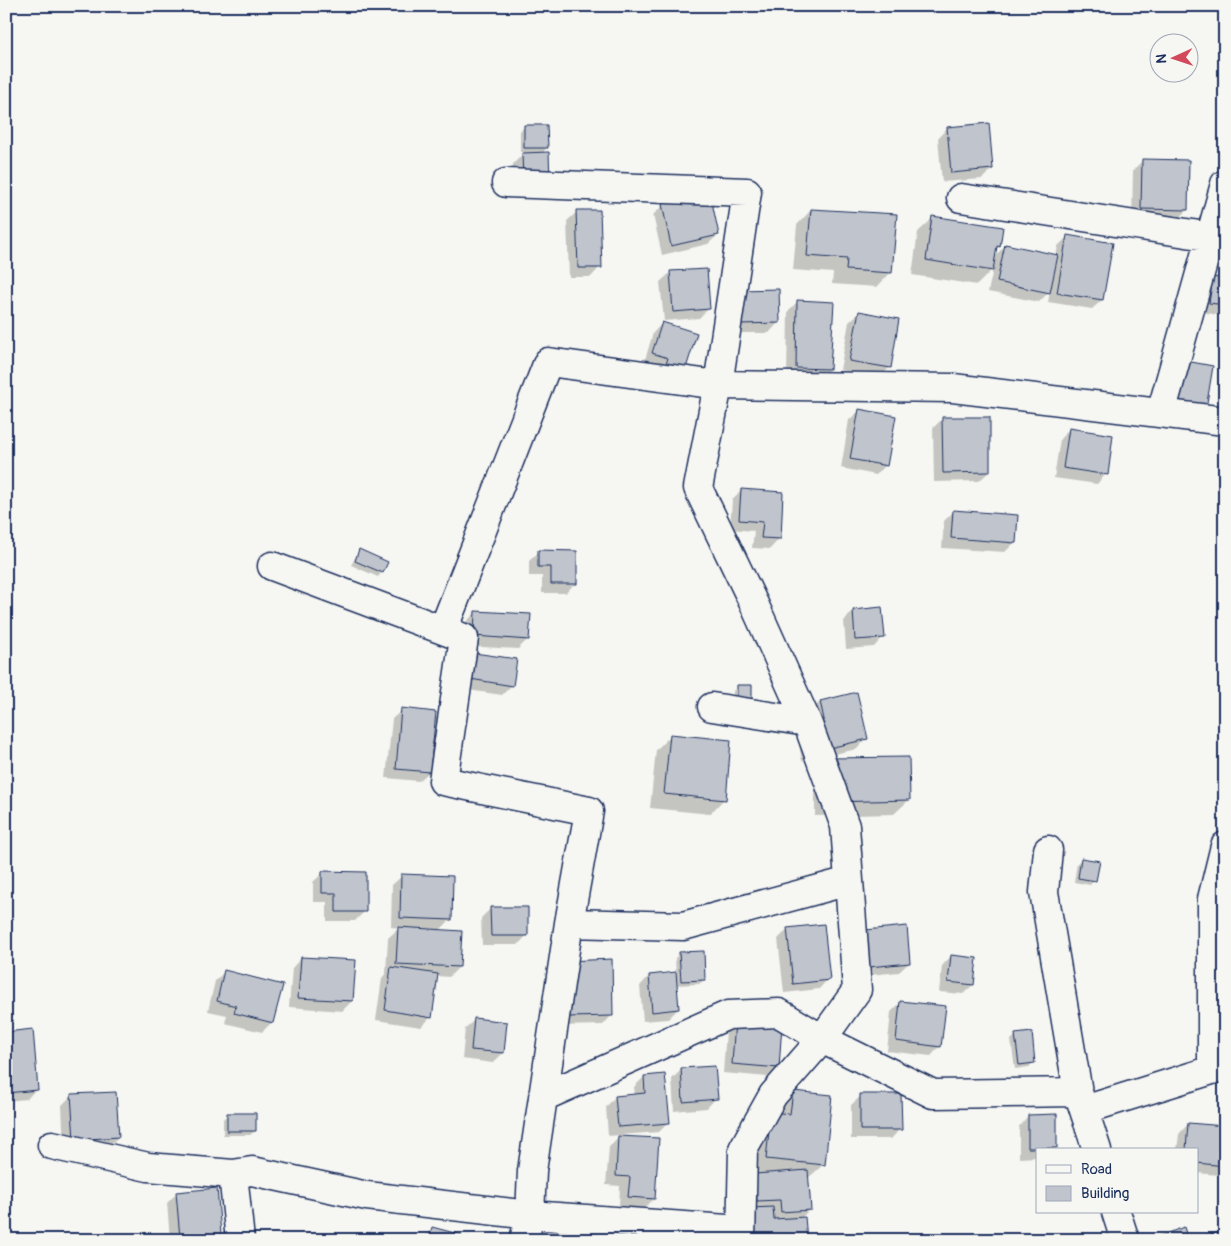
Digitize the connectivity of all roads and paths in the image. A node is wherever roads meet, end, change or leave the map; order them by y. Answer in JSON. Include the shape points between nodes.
{"nodes":[{"id":1,"x":506,"y":183,"type":"dead end"},
{"id":2,"x":1225,"y":184,"type":"edge"},
{"id":3,"x":961,"y":198,"type":"dead end"},
{"id":4,"x":1217,"y":238,"type":"edge"},
{"id":5,"x":718,"y":384,"type":"junction"},
{"id":6,"x":1161,"y":413,"type":"junction"},
{"id":7,"x":1225,"y":421,"type":"edge"},
{"id":8,"x":272,"y":566,"type":"dead end"},
{"id":9,"x":443,"y":630,"type":"junction"},
{"id":10,"x":712,"y":707,"type":"dead end"},
{"id":11,"x":807,"y":722,"type":"junction"},
{"id":12,"x":1225,"y":846,"type":"edge"},
{"id":13,"x":1048,"y":850,"type":"dead end"},
{"id":14,"x":849,"y":881,"type":"junction"},
{"id":15,"x":570,"y":923,"type":"junction"},
{"id":16,"x":822,"y":1039,"type":"junction"},
{"id":17,"x":1219,"y":1068,"type":"edge"},
{"id":18,"x":543,"y":1097,"type":"junction"},
{"id":19,"x":1082,"y":1101,"type":"junction"},
{"id":20,"x":52,"y":1145,"type":"dead end"},
{"id":21,"x":1096,"y":1148,"type":"edge"},
{"id":22,"x":233,"y":1174,"type":"junction"},
{"id":23,"x":1117,"y":1214,"type":"edge"},
{"id":24,"x":527,"y":1228,"type":"edge"},
{"id":25,"x":741,"y":1235,"type":"edge"},
{"id":26,"x":240,"y":1240,"type":"edge"},
{"id":27,"x":1125,"y":1240,"type":"edge"}],
"edges":[{"from":1,"to":5,"type":"street","via":[[747,192]]},
{"from":2,"to":4,"type":"street"},
{"from":3,"to":4,"type":"street"},
{"from":4,"to":6,"type":"street"},
{"from":5,"to":6,"type":"street","via":[[953,388]]},
{"from":5,"to":9,"type":"street","via":[[548,362]]},
{"from":5,"to":11,"type":"street","via":[[698,488]]},
{"from":6,"to":7,"type":"street"},
{"from":8,"to":9,"type":"street"},
{"from":9,"to":15,"type":"street","via":[[464,638],[443,781],[589,811]]},
{"from":10,"to":11,"type":"street"},
{"from":11,"to":14,"type":"street","via":[[845,826]]},
{"from":12,"to":17,"type":"street","via":[[1212,899]]},
{"from":13,"to":19,"type":"street","via":[[1044,892]]},
{"from":14,"to":15,"type":"street","via":[[683,926]]},
{"from":14,"to":16,"type":"street","via":[[857,990]]},
{"from":15,"to":18,"type":"street"},
{"from":16,"to":18,"type":"street","via":[[779,1013],[728,1015]]},
{"from":16,"to":19,"type":"street","via":[[933,1094]]},
{"from":16,"to":25,"type":"street","via":[[772,1095],[743,1149]]},
{"from":17,"to":19,"type":"street"},
{"from":18,"to":24,"type":"street"},
{"from":19,"to":21,"type":"street"},
{"from":20,"to":22,"type":"street","via":[[148,1167]]},
{"from":22,"to":24,"type":"street","via":[[252,1171]]},
{"from":22,"to":26,"type":"street"},
{"from":23,"to":27,"type":"street"},
{"from":24,"to":25,"type":"street"}]}
